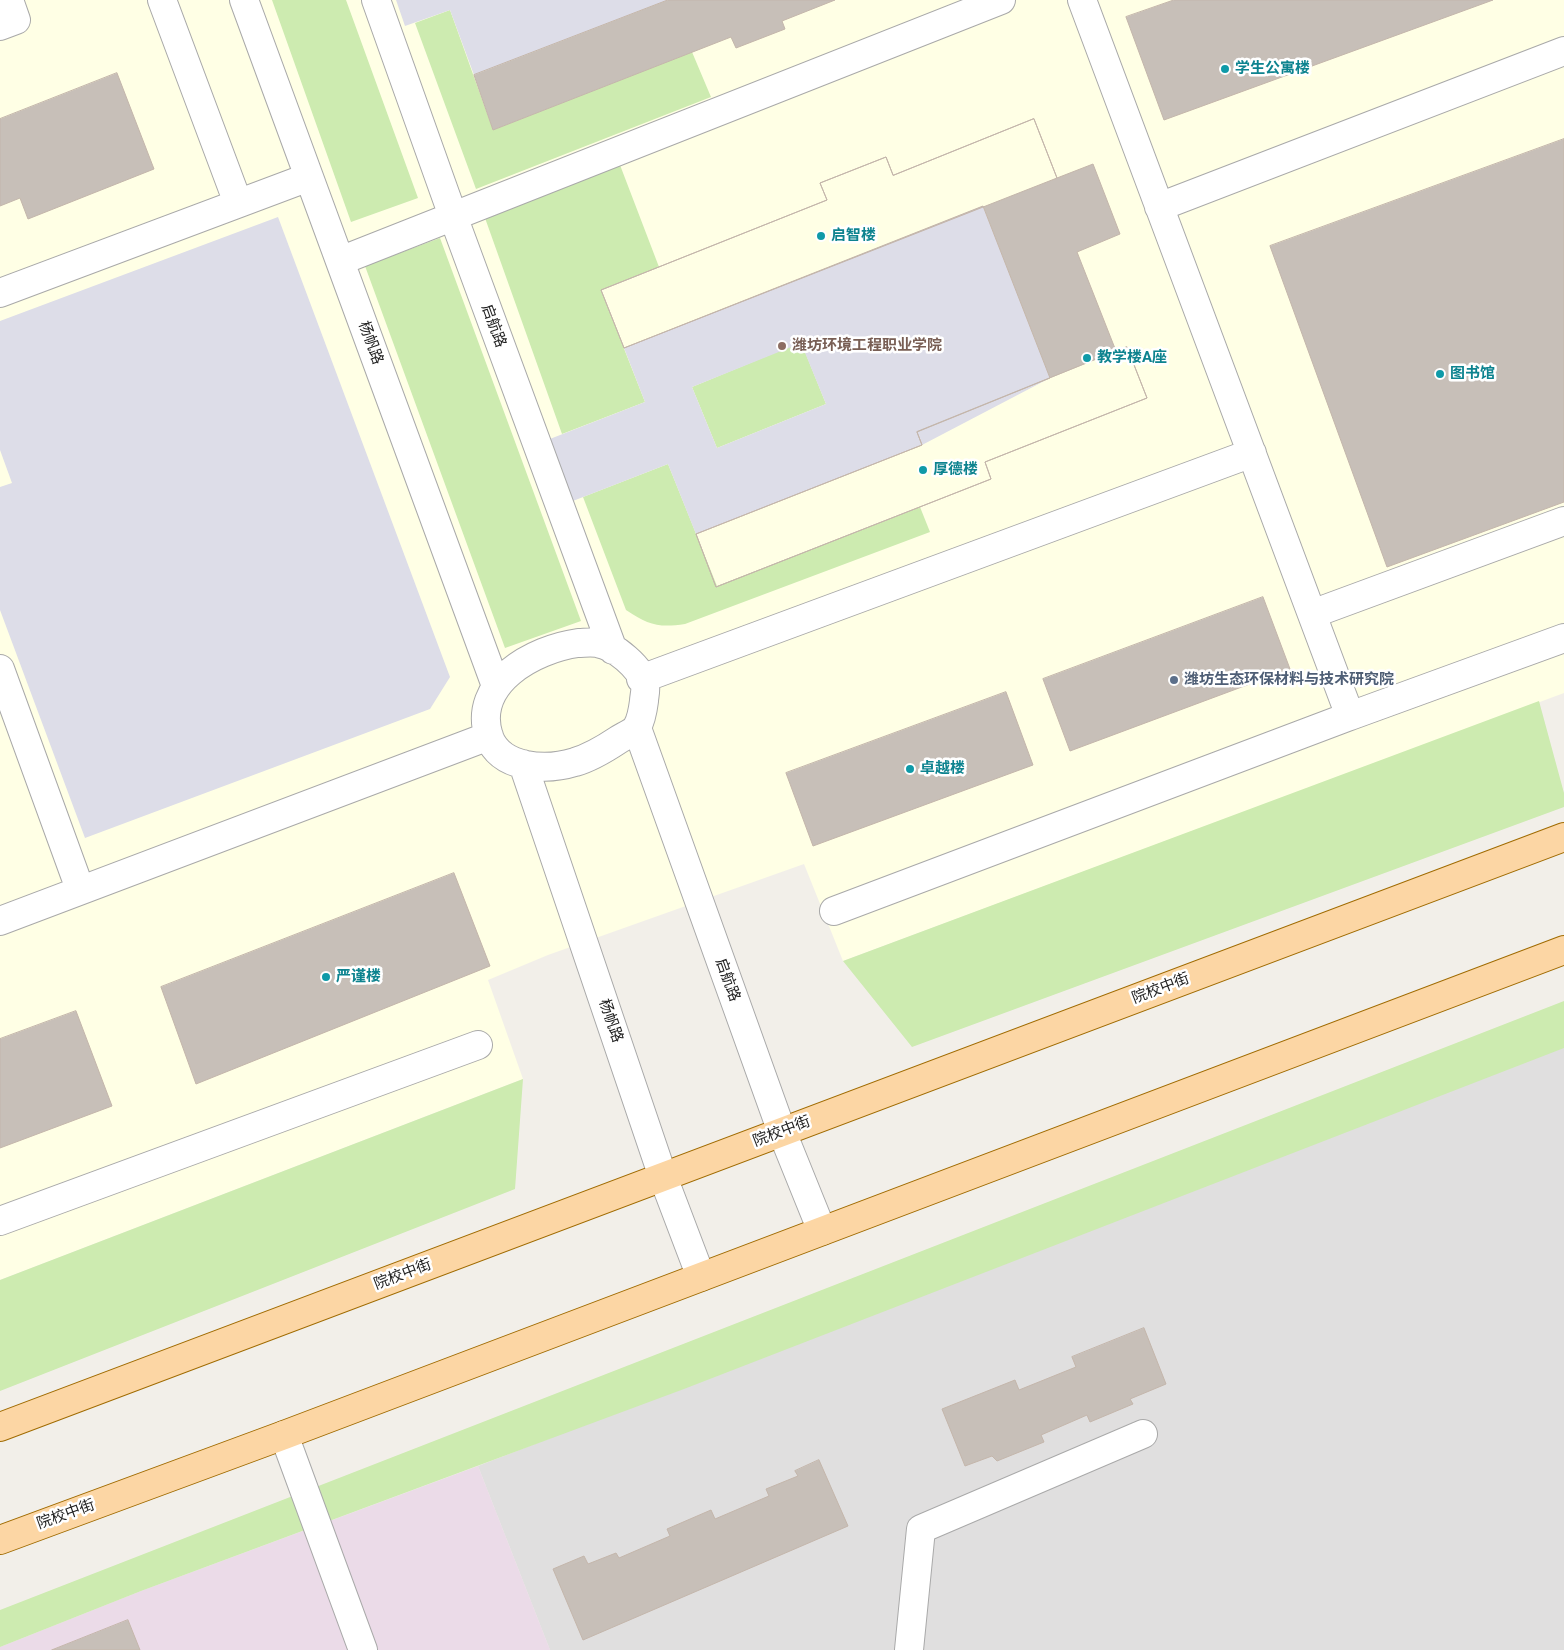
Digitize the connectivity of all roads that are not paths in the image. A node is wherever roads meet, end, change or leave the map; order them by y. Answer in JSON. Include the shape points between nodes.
{"nodes":[{"id":1,"x":9,"y":0,"type":"edge"},
{"id":2,"x":162,"y":0,"type":"edge"},
{"id":3,"x":244,"y":0,"type":"edge"},
{"id":4,"x":376,"y":0,"type":"edge"},
{"id":5,"x":1001,"y":0,"type":"edge"},
{"id":6,"x":1082,"y":0,"type":"edge"},
{"id":7,"x":0,"y":26,"type":"edge"},
{"id":8,"x":1564,"y":51,"type":"edge"},
{"id":9,"x":308,"y":177,"type":"junction"},
{"id":10,"x":238,"y":204,"type":"junction"},
{"id":11,"x":1160,"y":207,"type":"junction"},
{"id":12,"x":453,"y":216,"type":"junction"},
{"id":13,"x":340,"y":260,"type":"junction"},
{"id":14,"x":0,"y":293,"type":"edge"},
{"id":15,"x":1252,"y":452,"type":"junction"},
{"id":16,"x":1564,"y":521,"type":"edge"},
{"id":17,"x":1312,"y":614,"type":"junction"},
{"id":18,"x":1564,"y":638,"type":"edge"},
{"id":19,"x":613,"y":650,"type":"junction"},
{"id":20,"x":0,"y":669,"type":"edge"},
{"id":21,"x":641,"y":679,"type":"junction"},
{"id":22,"x":496,"y":686,"type":"junction"},
{"id":23,"x":1350,"y":716,"type":"junction"},
{"id":24,"x":637,"y":728,"type":"junction"},
{"id":25,"x":489,"y":736,"type":"junction"},
{"id":26,"x":524,"y":764,"type":"junction"},
{"id":27,"x":1564,"y":837,"type":"edge"},
{"id":28,"x":80,"y":889,"type":"junction"},
{"id":29,"x":834,"y":911,"type":"dead end"},
{"id":30,"x":0,"y":921,"type":"edge"},
{"id":31,"x":1564,"y":950,"type":"edge"},
{"id":32,"x":478,"y":1046,"type":"dead end"},
{"id":33,"x":782,"y":1132,"type":"junction"},
{"id":34,"x":663,"y":1177,"type":"junction"},
{"id":35,"x":0,"y":1221,"type":"edge"},
{"id":36,"x":822,"y":1231,"type":"junction"},
{"id":37,"x":701,"y":1277,"type":"junction"},
{"id":38,"x":0,"y":1427,"type":"edge"},
{"id":39,"x":284,"y":1434,"type":"junction"},
{"id":40,"x":1143,"y":1434,"type":"dead end"},
{"id":41,"x":0,"y":1540,"type":"edge"},
{"id":42,"x":363,"y":1650,"type":"edge"},
{"id":43,"x":909,"y":1650,"type":"edge"}],
"edges":[{"from":1,"to":7,"type":"lane","via":[[16,20]]},
{"from":2,"to":10,"type":"lane"},
{"from":3,"to":9,"type":"lane","name":"杨帆路"},
{"from":4,"to":12,"type":"lane","name":"启航路"},
{"from":5,"to":12,"type":"lane"},
{"from":6,"to":11,"type":"lane"},
{"from":8,"to":11,"type":"lane"},
{"from":9,"to":10,"type":"lane"},
{"from":9,"to":13,"type":"lane","name":"杨帆路"},
{"from":10,"to":14,"type":"lane"},
{"from":11,"to":15,"type":"lane"},
{"from":12,"to":13,"type":"lane"},
{"from":12,"to":19,"type":"lane","name":"启航路"},
{"from":13,"to":22,"type":"lane","name":"杨帆路"},
{"from":15,"to":17,"type":"lane"},
{"from":15,"to":21,"type":"lane"},
{"from":16,"to":17,"type":"lane"},
{"from":17,"to":23,"type":"lane"},
{"from":18,"to":23,"type":"lane"},
{"from":19,"to":21,"type":"lane","via":[[636,667]]},
{"from":19,"to":22,"type":"lane","via":[[598,643],[558,646],[516,667]]},
{"from":20,"to":28,"type":"lane"},
{"from":21,"to":24,"type":"lane","via":[[645,686]]},
{"from":22,"to":25,"type":"lane","via":[[486,710]]},
{"from":23,"to":29,"type":"lane"},
{"from":24,"to":26,"type":"lane","via":[[610,746],[575,762],[545,768]]},
{"from":24,"to":33,"type":"lane","name":"启航路"},
{"from":25,"to":26,"type":"lane","via":[[492,746],[514,762]]},
{"from":25,"to":28,"type":"lane"},
{"from":26,"to":34,"type":"lane","name":"杨帆路"},
{"from":27,"to":33,"type":"main road","name":"院校中街"},
{"from":28,"to":30,"type":"lane"},
{"from":31,"to":36,"type":"main road","name":"院校中街"},
{"from":32,"to":35,"type":"lane"},
{"from":33,"to":34,"type":"main road","name":"院校中街"},
{"from":33,"to":36,"type":"lane","name":"启航路"},
{"from":34,"to":37,"type":"lane","name":"杨帆路"},
{"from":34,"to":38,"type":"main road","name":"院校中街"},
{"from":36,"to":37,"type":"main road","name":"院校中街"},
{"from":37,"to":39,"type":"main road","name":"院校中街"},
{"from":39,"to":41,"type":"main road","name":"院校中街"},
{"from":39,"to":42,"type":"lane"},
{"from":40,"to":43,"type":"lane","via":[[921,1529]]}]}
